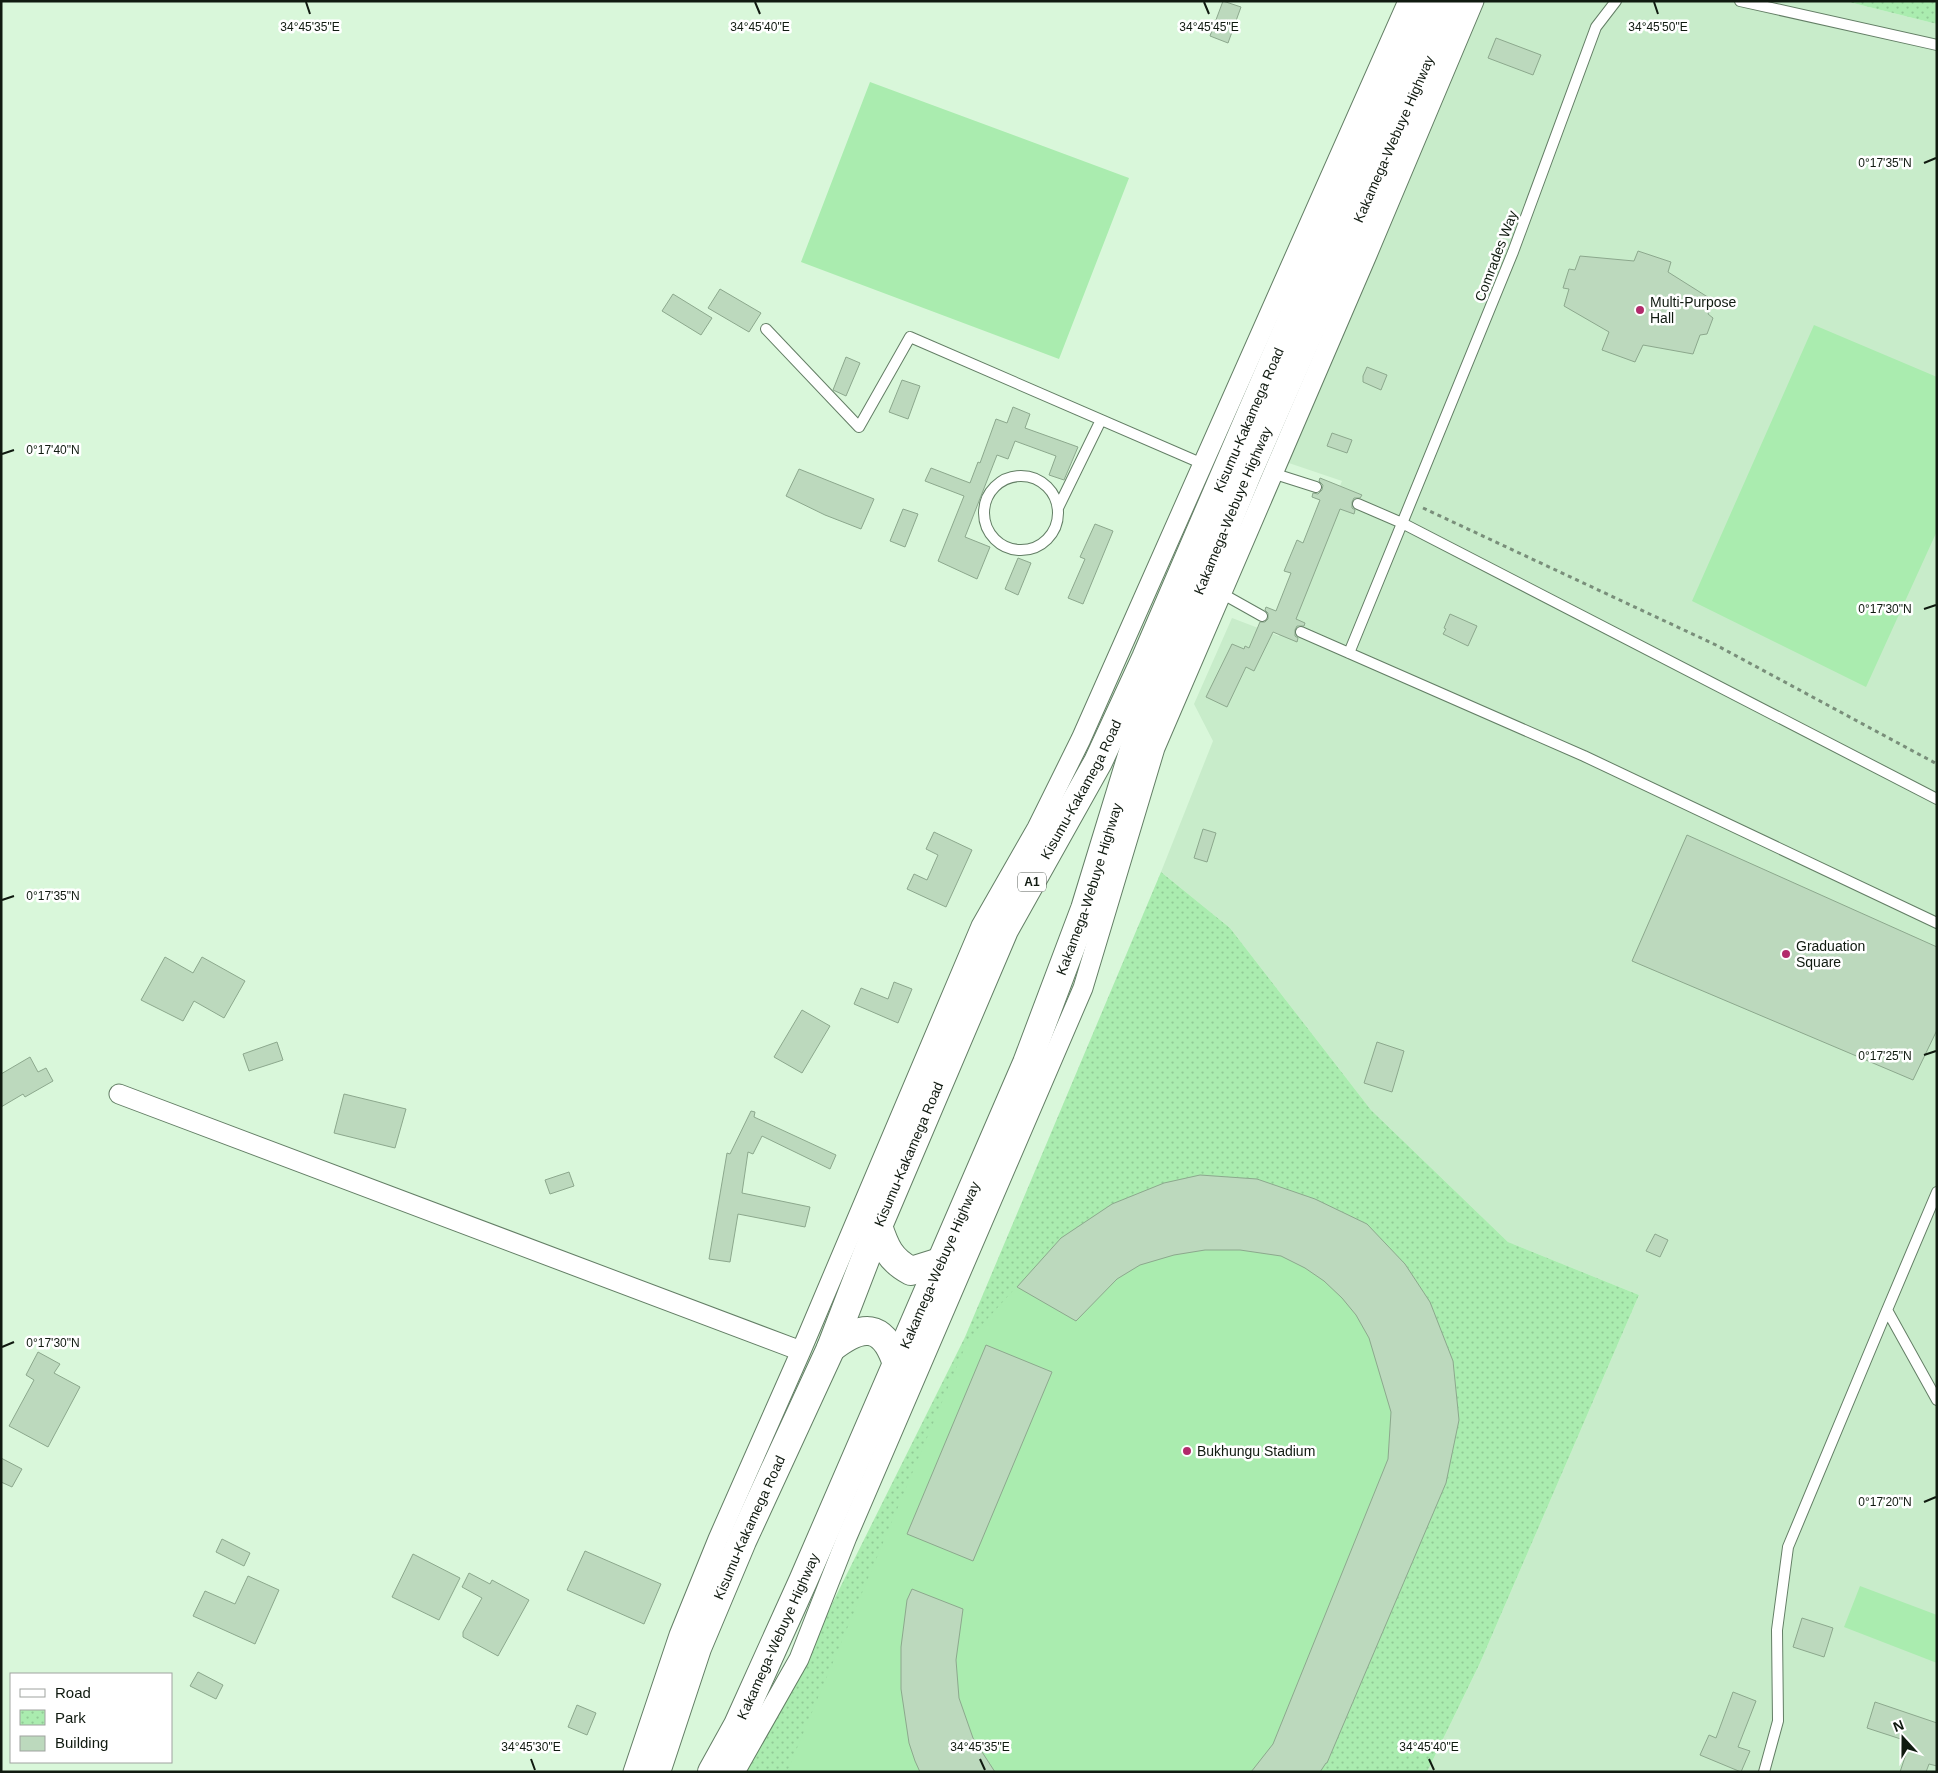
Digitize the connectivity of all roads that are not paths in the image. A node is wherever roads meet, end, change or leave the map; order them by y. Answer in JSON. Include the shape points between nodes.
{"nodes":[{"id":1,"x":1408,"y":1,"type":"edge"},
{"id":2,"x":1429,"y":1,"type":"edge"},
{"id":3,"x":1454,"y":1,"type":"edge"},
{"id":4,"x":1474,"y":1,"type":"edge"},
{"id":5,"x":1616,"y":1,"type":"edge"},
{"id":6,"x":1740,"y":1,"type":"edge"},
{"id":7,"x":1937,"y":45,"type":"edge"},
{"id":8,"x":766,"y":329,"type":"dead end"},
{"id":9,"x":1101,"y":420,"type":"junction"},
{"id":10,"x":1203,"y":464,"type":"junction"},
{"id":11,"x":1272,"y":473,"type":"junction"},
{"id":12,"x":1316,"y":487,"type":"dead end"},
{"id":13,"x":1358,"y":504,"type":"dead end"},
{"id":14,"x":1058,"y":508,"type":"junction"},
{"id":15,"x":1402,"y":523,"type":"junction"},
{"id":16,"x":1221,"y":593,"type":"junction"},
{"id":17,"x":1262,"y":616,"type":"dead end"},
{"id":18,"x":1301,"y":632,"type":"dead end"},
{"id":19,"x":1348,"y":653,"type":"junction"},
{"id":20,"x":1937,"y":799,"type":"edge"},
{"id":21,"x":1026,"y":893,"type":"junction"},
{"id":22,"x":989,"y":912,"type":"junction"},
{"id":23,"x":1937,"y":923,"type":"edge"},
{"id":24,"x":1102,"y":926,"type":"junction"},
{"id":25,"x":1070,"y":951,"type":"junction"},
{"id":26,"x":119,"y":1094,"type":"dead end"},
{"id":27,"x":1937,"y":1192,"type":"edge"},
{"id":28,"x":878,"y":1226,"type":"junction"},
{"id":29,"x":943,"y":1261,"type":"junction"},
{"id":30,"x":1887,"y":1310,"type":"junction"},
{"id":31,"x":831,"y":1348,"type":"junction"},
{"id":32,"x":801,"y":1351,"type":"junction"},
{"id":33,"x":897,"y":1364,"type":"junction"},
{"id":34,"x":1937,"y":1400,"type":"edge"},
{"id":35,"x":633,"y":1772,"type":"edge"},
{"id":36,"x":656,"y":1772,"type":"edge"},
{"id":37,"x":712,"y":1772,"type":"edge"},
{"id":38,"x":736,"y":1772,"type":"edge"},
{"id":39,"x":1764,"y":1772,"type":"edge"}],
"edges":[{"from":1,"to":10,"type":"street"},
{"from":2,"to":21,"type":"highway","name":"Kisumu-Kakamega Road","number":"A1","via":[[1146,658],[1098,762]]},
{"from":3,"to":25,"type":"highway","name":"Kakamega-Webuye Highway","via":[[1251,465],[1134,750]]},
{"from":4,"to":11,"type":"street"},
{"from":5,"to":15,"type":"lane","name":"Comrades Way","via":[[1596,27],[1513,252]]},
{"from":6,"to":7,"type":"lane"},
{"from":8,"to":9,"type":"lane","via":[[859,427],[910,337]]},
{"from":9,"to":10,"type":"lane"},
{"from":9,"to":14,"type":"lane"},
{"from":10,"to":22,"type":"street","via":[[1081,739],[1037,828]]},
{"from":11,"to":12,"type":"lane"},
{"from":11,"to":16,"type":"street"},
{"from":13,"to":15,"type":"lane"},
{"from":14,"to":14,"type":"lane","via":[[1051,490],[1036,479],[1018,476],[1000,482],[988,496],[985,523],[1001,545],[1029,549],[1051,534]]},
{"from":15,"to":19,"type":"lane","name":"Comrades Way"},
{"from":15,"to":20,"type":"lane"},
{"from":16,"to":17,"type":"lane"},
{"from":16,"to":24,"type":"street","via":[[1155,748]]},
{"from":18,"to":19,"type":"lane"},
{"from":19,"to":23,"type":"lane","via":[[1584,756]]},
{"from":21,"to":22,"type":"street"},
{"from":21,"to":28,"type":"highway","name":"Kisumu-Kakamega Road","number":"A1","via":[[1004,930]]},
{"from":22,"to":32,"type":"street"},
{"from":24,"to":25,"type":"street"},
{"from":24,"to":38,"type":"street","via":[[1084,988],[847,1537],[799,1659]]},
{"from":25,"to":29,"type":"highway","name":"Kakamega-Webuye Highway","via":[[1027,1063]]},
{"from":26,"to":32,"type":"street"},
{"from":27,"to":30,"type":"lane"},
{"from":28,"to":29,"type":"highway","via":[[886,1248],[900,1265],[911,1271]]},
{"from":28,"to":31,"type":"highway","name":"Kisumu-Kakamega Road","number":"A1"},
{"from":29,"to":33,"type":"highway","name":"Kakamega-Webuye Highway"},
{"from":30,"to":34,"type":"lane"},
{"from":30,"to":39,"type":"lane","via":[[1788,1547],[1777,1630],[1778,1721]]},
{"from":31,"to":33,"type":"highway","via":[[852,1334],[870,1331],[883,1337],[892,1348]]},
{"from":31,"to":36,"type":"highway","name":"Kisumu-Kakamega Road","number":"A1","via":[[742,1541],[697,1648]]},
{"from":32,"to":35,"type":"street","via":[[679,1635]]},
{"from":33,"to":37,"type":"highway","name":"Kakamega-Webuye Highway","via":[[783,1626],[738,1725]]}]}
